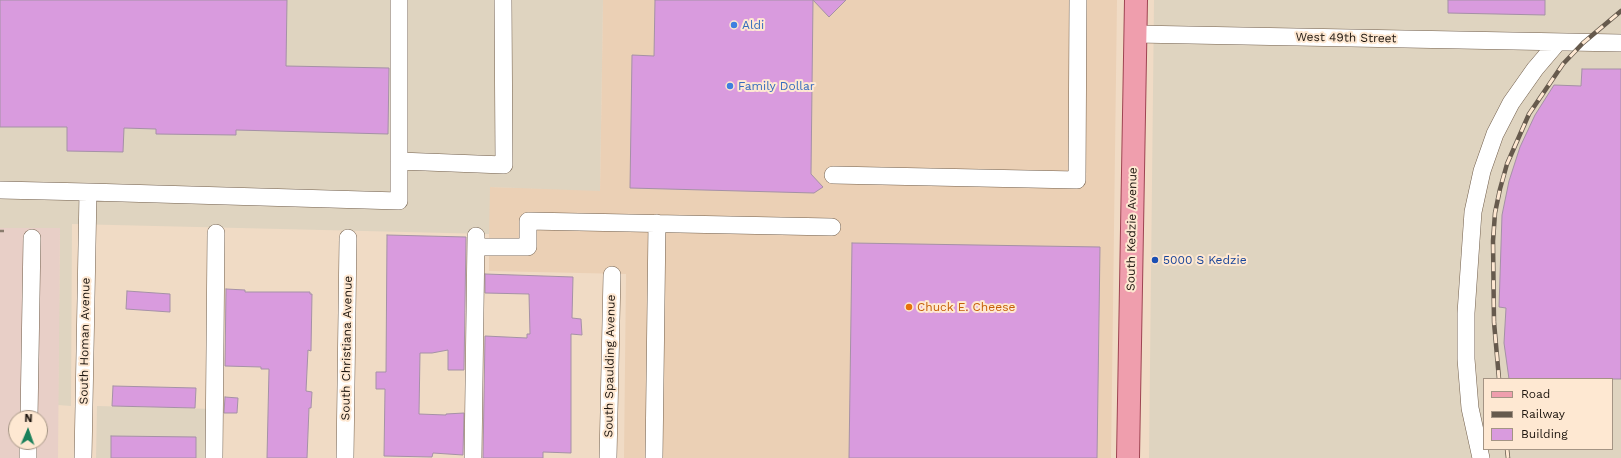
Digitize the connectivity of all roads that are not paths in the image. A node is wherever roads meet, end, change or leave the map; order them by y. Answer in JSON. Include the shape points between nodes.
{"nodes":[{"id":1,"x":400,"y":0,"type":"edge"},
{"id":2,"x":503,"y":0,"type":"edge"},
{"id":3,"x":1078,"y":0,"type":"edge"},
{"id":4,"x":1136,"y":0,"type":"edge"},
{"id":5,"x":1135,"y":34,"type":"junction"},
{"id":6,"x":1558,"y":42,"type":"junction"},
{"id":7,"x":1621,"y":43,"type":"edge"},
{"id":8,"x":399,"y":161,"type":"junction"},
{"id":9,"x":833,"y":175,"type":"dead end"},
{"id":10,"x":0,"y":190,"type":"edge"},
{"id":11,"x":88,"y":192,"type":"junction"},
{"id":12,"x":657,"y":223,"type":"junction"},
{"id":13,"x":832,"y":227,"type":"dead end"},
{"id":14,"x":216,"y":233,"type":"dead end"},
{"id":15,"x":32,"y":238,"type":"dead end"},
{"id":16,"x":348,"y":238,"type":"dead end"},
{"id":17,"x":612,"y":275,"type":"dead end"},
{"id":18,"x":28,"y":410,"type":"edge"},
{"id":19,"x":83,"y":458,"type":"edge"},
{"id":20,"x":214,"y":458,"type":"edge"},
{"id":21,"x":345,"y":458,"type":"edge"},
{"id":22,"x":473,"y":458,"type":"edge"},
{"id":23,"x":608,"y":458,"type":"edge"},
{"id":24,"x":654,"y":458,"type":"edge"},
{"id":25,"x":1128,"y":458,"type":"edge"},
{"id":26,"x":1481,"y":458,"type":"edge"}],
"edges":[{"from":1,"to":8,"type":"street"},
{"from":2,"to":8,"type":"street","via":[[504,165]]},
{"from":3,"to":9,"type":"street","via":[[1076,180]]},
{"from":4,"to":5,"type":"main road","name":"South Kedzie Avenue"},
{"from":5,"to":6,"type":"street","name":"West 49th Street"},
{"from":5,"to":25,"type":"main road","name":"South Kedzie Avenue"},
{"from":6,"to":7,"type":"street","name":"West 49th Street"},
{"from":6,"to":26,"type":"street","via":[[1511,103],[1495,134],[1482,171],[1473,212],[1466,306],[1466,359],[1470,408]]},
{"from":8,"to":11,"type":"street","via":[[399,201]]},
{"from":10,"to":11,"type":"street"},
{"from":11,"to":19,"type":"street","name":"South Homan Avenue"},
{"from":12,"to":13,"type":"street"},
{"from":12,"to":22,"type":"street","via":[[528,221],[528,248],[476,241]]},
{"from":12,"to":24,"type":"street"},
{"from":14,"to":20,"type":"street"},
{"from":15,"to":18,"type":"street"},
{"from":16,"to":21,"type":"street","name":"South Christiana Avenue"},
{"from":17,"to":23,"type":"street","name":"South Spaulding Avenue"}]}
